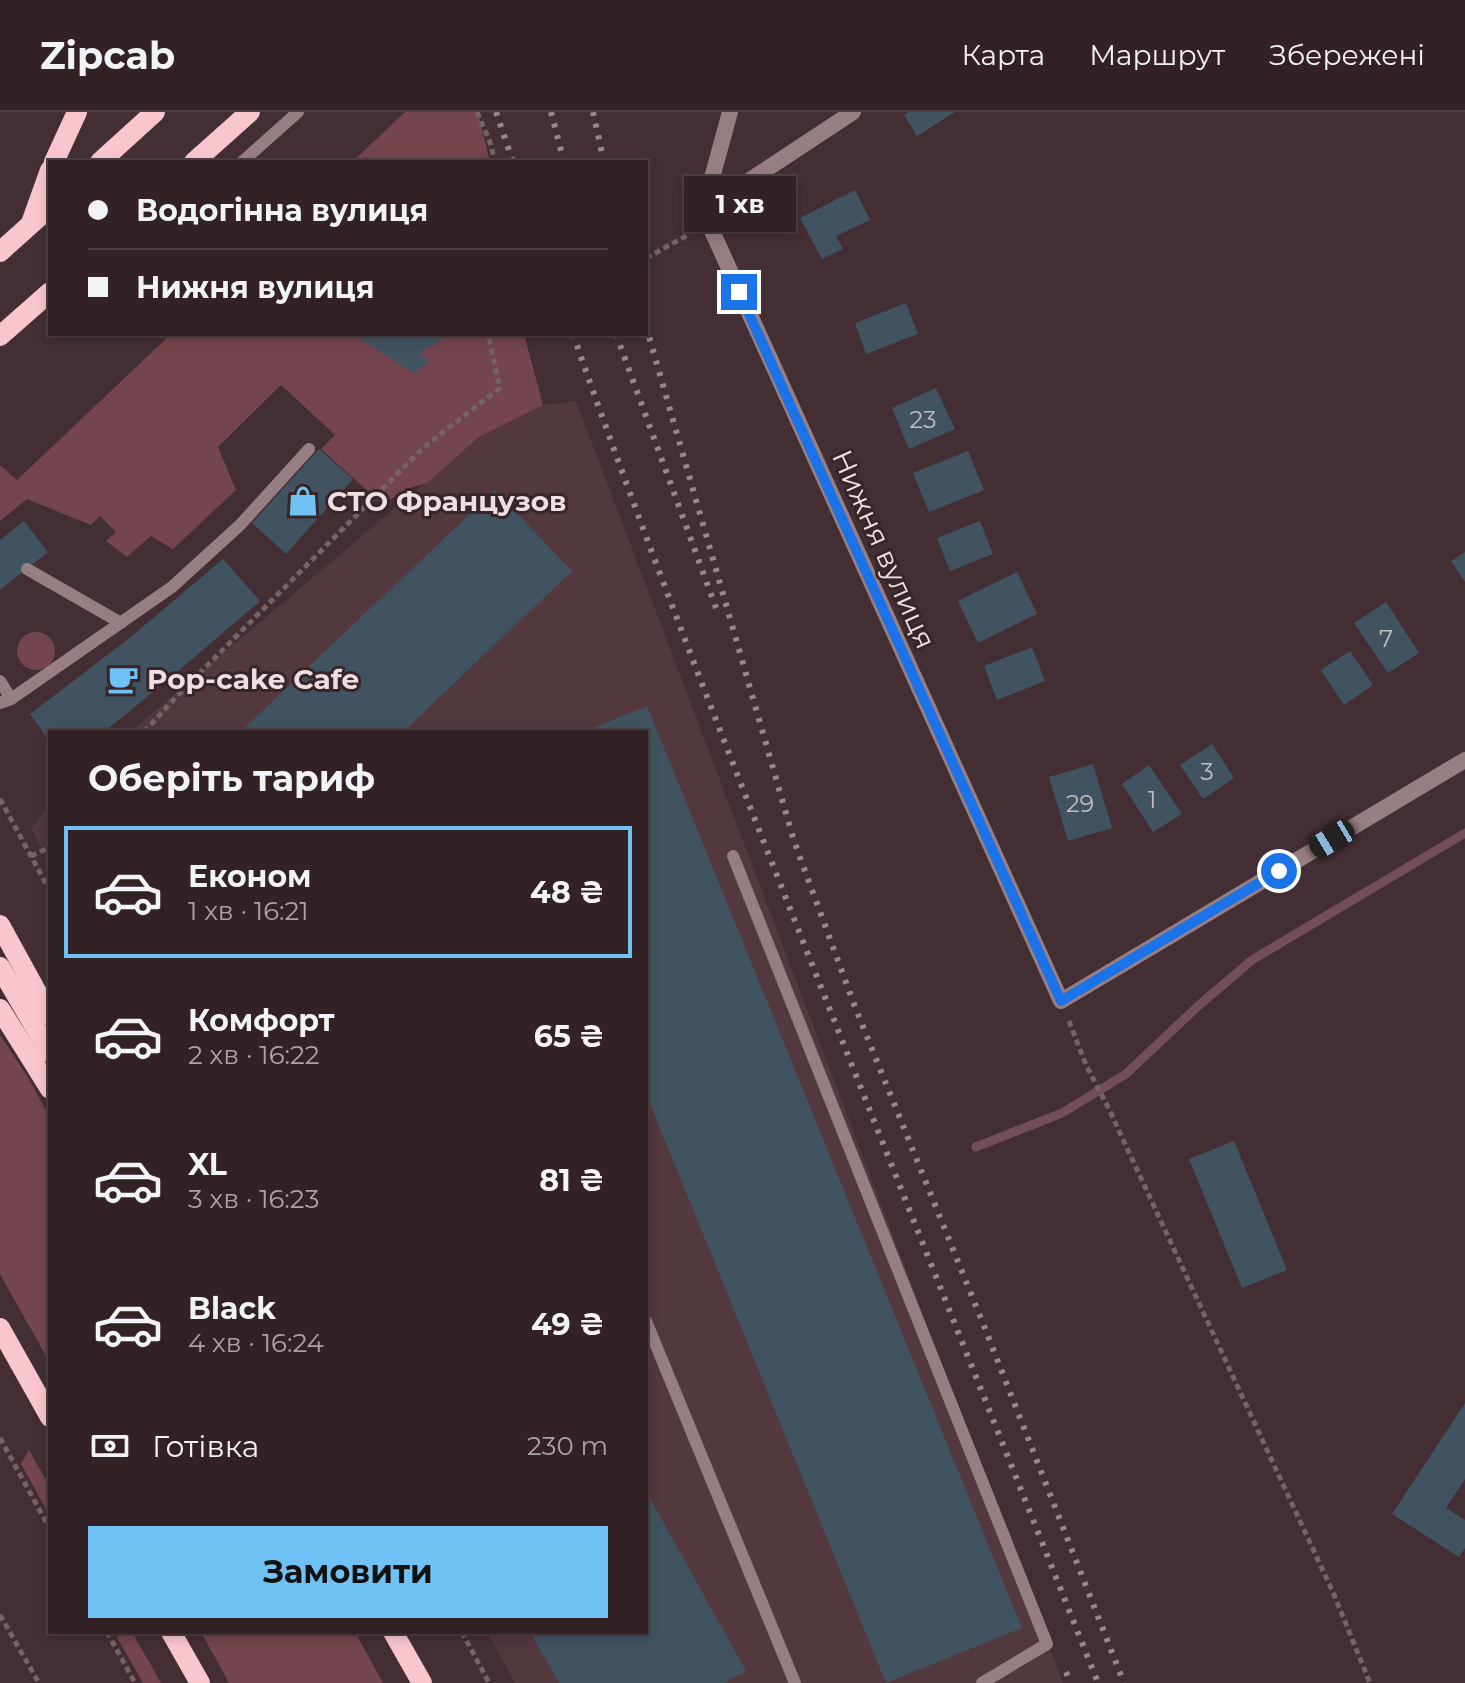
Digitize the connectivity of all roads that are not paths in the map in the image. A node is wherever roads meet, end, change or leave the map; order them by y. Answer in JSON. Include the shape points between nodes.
{"nodes":[{"id":1,"x":77,"y":112,"type":"edge"},
{"id":2,"x":155,"y":112,"type":"edge"},
{"id":3,"x":250,"y":112,"type":"edge"},
{"id":4,"x":298,"y":112,"type":"edge"},
{"id":5,"x":730,"y":112,"type":"edge"},
{"id":6,"x":853,"y":112,"type":"edge"},
{"id":7,"x":55,"y":160,"type":"edge"},
{"id":8,"x":102,"y":160,"type":"edge"},
{"id":9,"x":196,"y":160,"type":"edge"},
{"id":10,"x":244,"y":160,"type":"edge"},
{"id":11,"x":48,"y":176,"type":"edge"},
{"id":12,"x":48,"y":209,"type":"edge"},
{"id":13,"x":706,"y":217,"type":"junction"},
{"id":14,"x":30,"y":225,"type":"junction"},
{"id":15,"x":0,"y":252,"type":"edge"},
{"id":16,"x":48,"y":294,"type":"edge"},
{"id":17,"x":0,"y":336,"type":"edge"},
{"id":18,"x":309,"y":449,"type":"dead end"},
{"id":19,"x":27,"y":569,"type":"dead end"},
{"id":20,"x":121,"y":623,"type":"junction"},
{"id":21,"x":0,"y":681,"type":"edge"},
{"id":22,"x":5,"y":701,"type":"edge"},
{"id":23,"x":1465,"y":760,"type":"edge"},
{"id":24,"x":733,"y":856,"type":"dead end"},
{"id":25,"x":0,"y":925,"type":"edge"},
{"id":26,"x":0,"y":967,"type":"edge"},
{"id":27,"x":0,"y":1009,"type":"edge"},
{"id":28,"x":48,"y":1012,"type":"edge"},
{"id":29,"x":48,"y":1050,"type":"edge"},
{"id":30,"x":48,"y":1086,"type":"edge"},
{"id":31,"x":648,"y":1326,"type":"edge"},
{"id":32,"x":0,"y":1328,"type":"edge"},
{"id":33,"x":48,"y":1413,"type":"edge"},
{"id":34,"x":172,"y":1634,"type":"edge"},
{"id":35,"x":394,"y":1634,"type":"edge"},
{"id":36,"x":200,"y":1683,"type":"edge"},
{"id":37,"x":422,"y":1683,"type":"edge"},
{"id":38,"x":795,"y":1683,"type":"edge"},
{"id":39,"x":982,"y":1683,"type":"edge"}],
"edges":[{"from":1,"to":7,"type":"main road"},
{"from":2,"to":8,"type":"main road"},
{"from":3,"to":9,"type":"main road"},
{"from":4,"to":10,"type":"lane"},
{"from":5,"to":13,"type":"street"},
{"from":6,"to":13,"type":"street"},
{"from":11,"to":14,"type":"main road"},
{"from":12,"to":14,"type":"main road"},
{"from":13,"to":23,"type":"street","name":"Нижня вулиця","via":[[1061,1001]]},
{"from":14,"to":15,"type":"main road"},
{"from":16,"to":17,"type":"main road"},
{"from":18,"to":20,"type":"lane","via":[[240,525],[172,587]]},
{"from":19,"to":20,"type":"lane"},
{"from":20,"to":22,"type":"lane"},
{"from":21,"to":22,"type":"lane"},
{"from":24,"to":39,"type":"lane","via":[[1047,1644]]},
{"from":25,"to":28,"type":"main road"},
{"from":26,"to":29,"type":"main road"},
{"from":27,"to":30,"type":"main road"},
{"from":31,"to":38,"type":"lane"},
{"from":32,"to":33,"type":"main road"},
{"from":34,"to":36,"type":"main road"},
{"from":35,"to":37,"type":"main road"}]}
